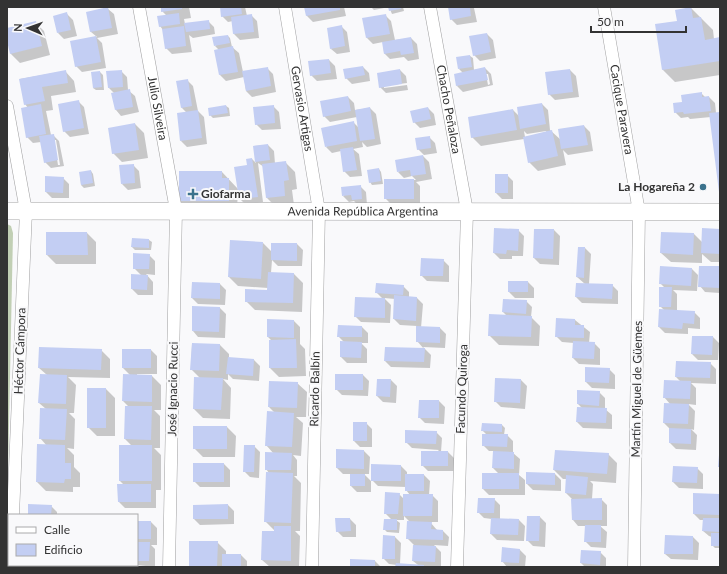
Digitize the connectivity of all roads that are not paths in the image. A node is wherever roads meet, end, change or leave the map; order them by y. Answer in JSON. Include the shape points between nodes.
{"nodes":[{"id":1,"x":139,"y":7,"type":"edge"},
{"id":2,"x":285,"y":7,"type":"edge"},
{"id":3,"x":430,"y":7,"type":"edge"},
{"id":4,"x":604,"y":7,"type":"edge"},
{"id":5,"x":7,"y":106,"type":"edge"},
{"id":6,"x":176,"y":210,"type":"junction"},
{"id":7,"x":7,"y":211,"type":"edge"},
{"id":8,"x":26,"y":211,"type":"junction"},
{"id":9,"x":318,"y":211,"type":"junction"},
{"id":10,"x":467,"y":212,"type":"junction"},
{"id":11,"x":639,"y":212,"type":"junction"},
{"id":12,"x":720,"y":212,"type":"edge"},
{"id":13,"x":13,"y":514,"type":"edge"},
{"id":14,"x":170,"y":567,"type":"edge"},
{"id":15,"x":312,"y":567,"type":"edge"},
{"id":16,"x":457,"y":567,"type":"edge"},
{"id":17,"x":634,"y":567,"type":"edge"}],
"edges":[{"from":1,"to":6,"type":"street","name":"Julio Silveira"},
{"from":2,"to":9,"type":"street","name":"Gervasio Artigas"},
{"from":3,"to":10,"type":"street","name":"Chacho Peñaloza"},
{"from":4,"to":11,"type":"street","name":"Cacique Paravera"},
{"from":5,"to":8,"type":"street","name":"Héctor Cámpora"},
{"from":6,"to":8,"type":"main road","name":"Avenida República Argentina"},
{"from":6,"to":9,"type":"main road","name":"Avenida República Argentina"},
{"from":6,"to":14,"type":"street","name":"José Ignacio Rucci"},
{"from":7,"to":8,"type":"main road","name":"Avenida República Argentina"},
{"from":8,"to":13,"type":"street","name":"Héctor Cámpora"},
{"from":9,"to":10,"type":"main road","name":"Avenida República Argentina"},
{"from":9,"to":15,"type":"street","name":"Ricardo Balbín"},
{"from":10,"to":11,"type":"main road","name":"Avenida República Argentina"},
{"from":10,"to":16,"type":"street","name":"Facundo Quiroga"},
{"from":11,"to":12,"type":"main road","name":"Avenida República Argentina"},
{"from":11,"to":17,"type":"street","name":"Martín Miguel de Güemes"}]}
